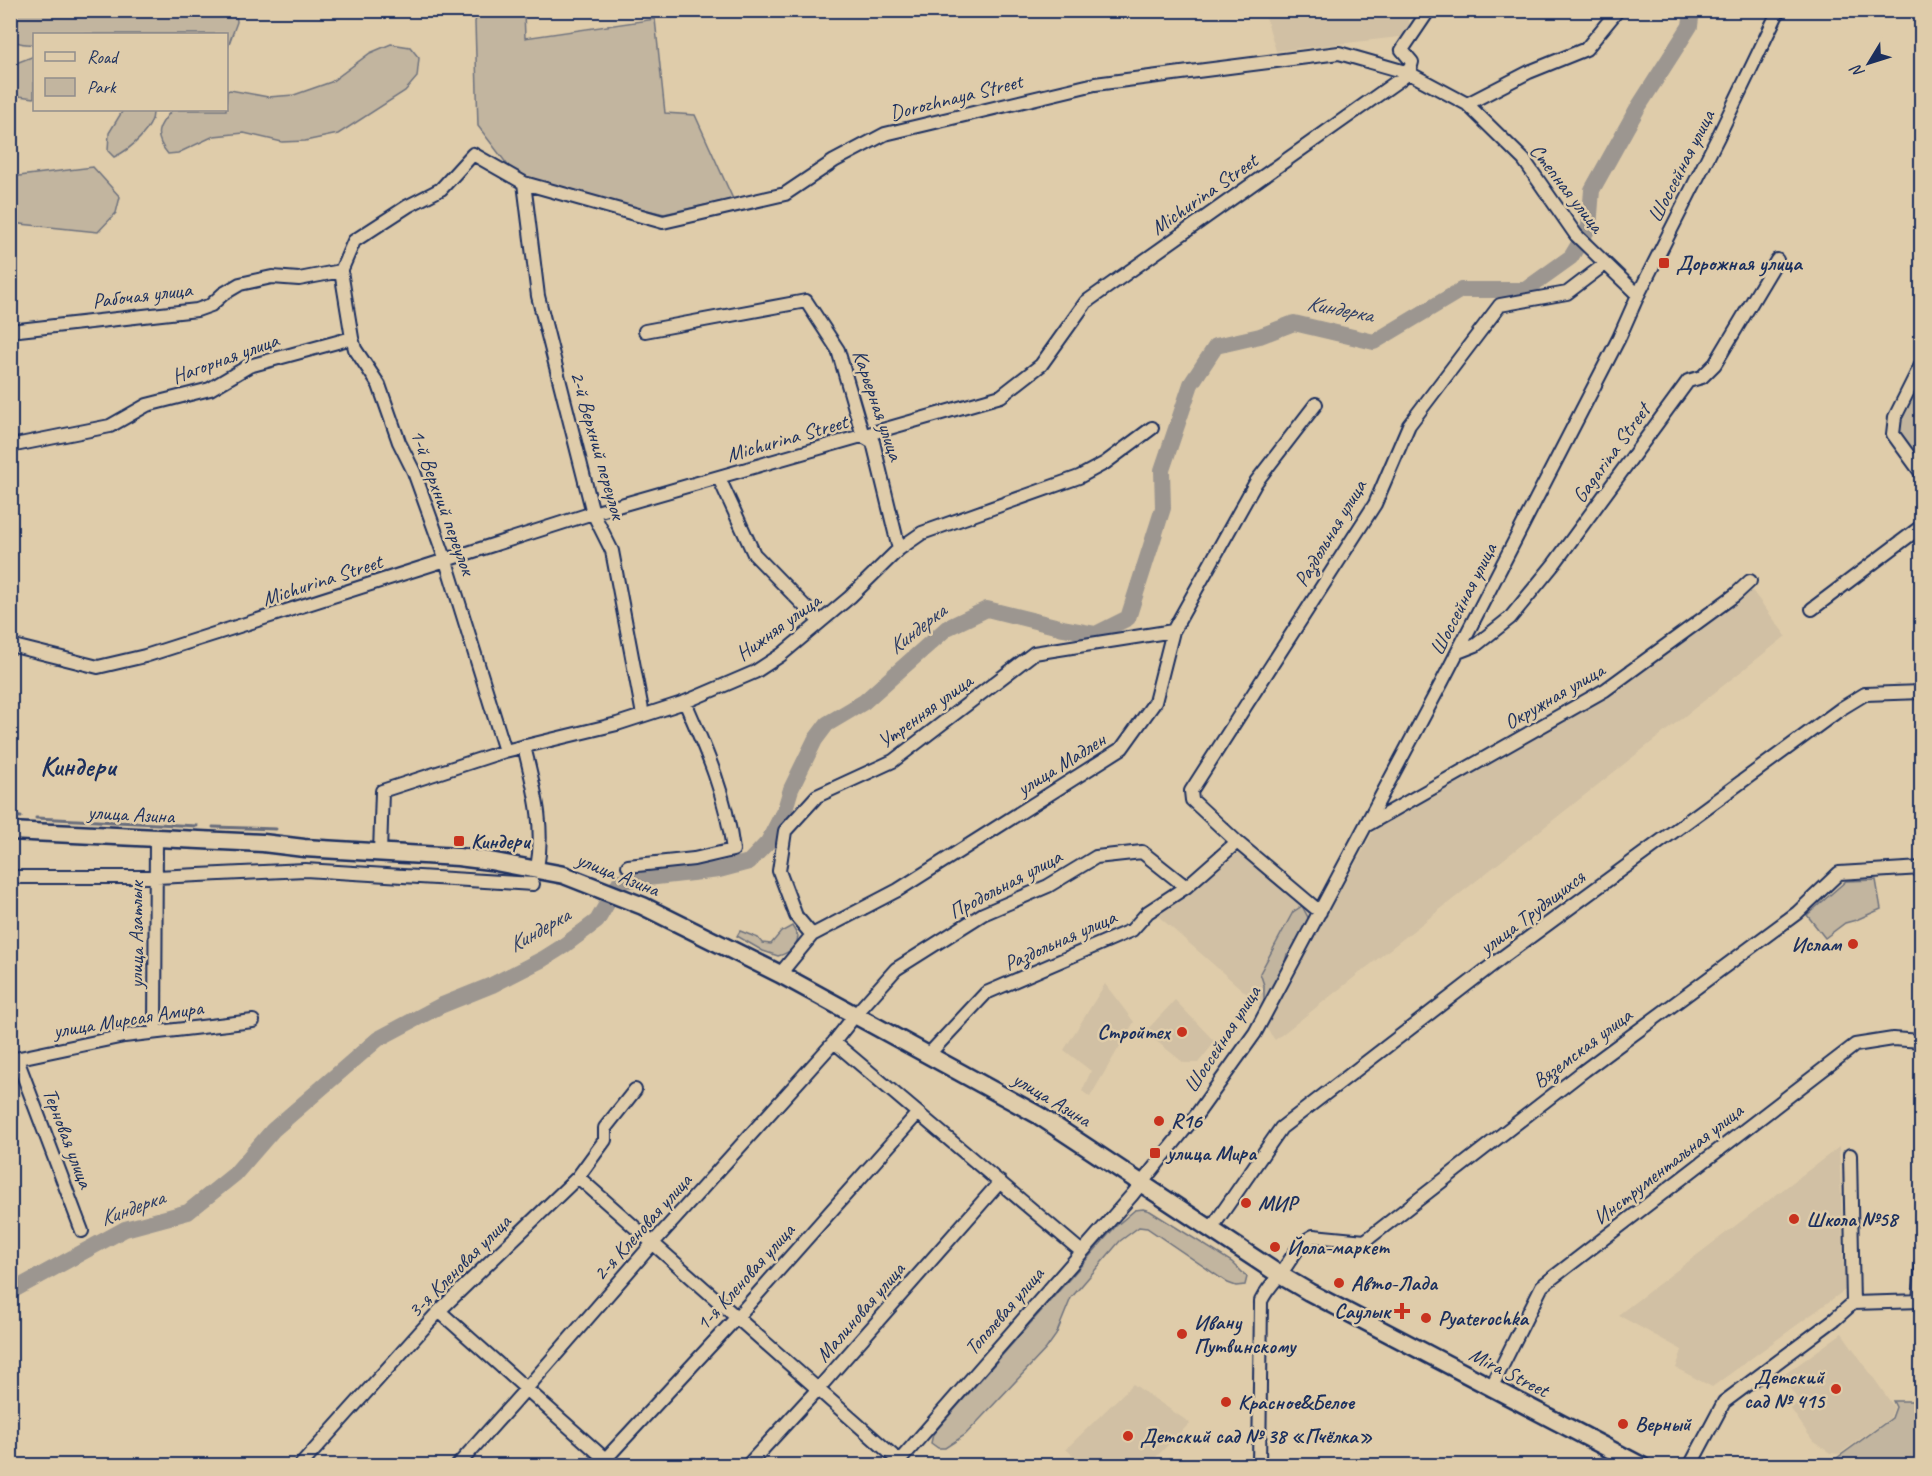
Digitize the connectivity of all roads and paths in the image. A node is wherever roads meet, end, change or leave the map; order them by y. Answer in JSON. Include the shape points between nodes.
{"nodes":[{"id":1,"x":1429,"y":10,"type":"edge"},
{"id":2,"x":1618,"y":10,"type":"edge"},
{"id":3,"x":1779,"y":10,"type":"edge"},
{"id":4,"x":1409,"y":73,"type":"junction"},
{"id":5,"x":1467,"y":104,"type":"junction"},
{"id":6,"x":524,"y":183,"type":"junction"},
{"id":7,"x":1777,"y":260,"type":"dead end"},
{"id":8,"x":1605,"y":264,"type":"junction"},
{"id":9,"x":341,"y":271,"type":"junction"},
{"id":10,"x":1638,"y":295,"type":"junction"},
{"id":11,"x":10,"y":331,"type":"edge"},
{"id":12,"x":645,"y":331,"type":"dead end"},
{"id":13,"x":352,"y":338,"type":"junction"},
{"id":14,"x":1922,"y":363,"type":"edge"},
{"id":15,"x":1316,"y":404,"type":"dead end"},
{"id":16,"x":1152,"y":428,"type":"dead end"},
{"id":17,"x":863,"y":436,"type":"junction"},
{"id":18,"x":10,"y":446,"type":"edge"},
{"id":19,"x":1922,"y":474,"type":"edge"},
{"id":20,"x":719,"y":478,"type":"junction"},
{"id":21,"x":593,"y":513,"type":"junction"},
{"id":22,"x":1922,"y":526,"type":"edge"},
{"id":23,"x":899,"y":549,"type":"junction"},
{"id":24,"x":446,"y":561,"type":"junction"},
{"id":25,"x":1750,"y":581,"type":"dead end"},
{"id":26,"x":1812,"y":609,"type":"dead end"},
{"id":27,"x":820,"y":622,"type":"junction"},
{"id":28,"x":1473,"y":623,"type":"junction"},
{"id":29,"x":1173,"y":631,"type":"junction"},
{"id":30,"x":1497,"y":631,"type":"junction"},
{"id":31,"x":10,"y":645,"type":"edge"},
{"id":32,"x":1458,"y":652,"type":"junction"},
{"id":33,"x":1922,"y":692,"type":"edge"},
{"id":34,"x":685,"y":702,"type":"junction"},
{"id":35,"x":643,"y":715,"type":"junction"},
{"id":36,"x":524,"y":746,"type":"junction"},
{"id":37,"x":505,"y":751,"type":"junction"},
{"id":38,"x":1366,"y":826,"type":"junction"},
{"id":39,"x":10,"y":831,"type":"edge"},
{"id":40,"x":156,"y":838,"type":"junction"},
{"id":41,"x":1237,"y":842,"type":"junction"},
{"id":42,"x":380,"y":853,"type":"junction"},
{"id":43,"x":628,"y":866,"type":"dead end"},
{"id":44,"x":1922,"y":868,"type":"edge"},
{"id":45,"x":10,"y":877,"type":"edge"},
{"id":46,"x":156,"y":877,"type":"junction"},
{"id":47,"x":535,"y":877,"type":"junction"},
{"id":48,"x":1186,"y":887,"type":"junction"},
{"id":49,"x":1320,"y":912,"type":"junction"},
{"id":50,"x":812,"y":935,"type":"junction"},
{"id":51,"x":780,"y":974,"type":"junction"},
{"id":52,"x":856,"y":1014,"type":"junction"},
{"id":53,"x":253,"y":1021,"type":"dead end"},
{"id":54,"x":155,"y":1032,"type":"junction"},
{"id":55,"x":1922,"y":1041,"type":"edge"},
{"id":56,"x":834,"y":1042,"type":"junction"},
{"id":57,"x":929,"y":1054,"type":"junction"},
{"id":58,"x":14,"y":1059,"type":"edge"},
{"id":59,"x":635,"y":1090,"type":"dead end"},
{"id":60,"x":918,"y":1113,"type":"junction"},
{"id":61,"x":1850,"y":1155,"type":"dead end"},
{"id":62,"x":578,"y":1177,"type":"junction"},
{"id":63,"x":1000,"y":1182,"type":"junction"},
{"id":64,"x":1142,"y":1183,"type":"junction"},
{"id":65,"x":1211,"y":1229,"type":"junction"},
{"id":66,"x":82,"y":1231,"type":"dead end"},
{"id":67,"x":653,"y":1243,"type":"junction"},
{"id":68,"x":1082,"y":1252,"type":"junction"},
{"id":69,"x":1922,"y":1261,"type":"edge"},
{"id":70,"x":1280,"y":1275,"type":"junction"},
{"id":71,"x":1920,"y":1301,"type":"edge"},
{"id":72,"x":1853,"y":1303,"type":"junction"},
{"id":73,"x":439,"y":1311,"type":"junction"},
{"id":74,"x":737,"y":1317,"type":"junction"},
{"id":75,"x":1491,"y":1388,"type":"junction"},
{"id":76,"x":526,"y":1389,"type":"junction"},
{"id":77,"x":818,"y":1389,"type":"junction"},
{"id":78,"x":606,"y":1463,"type":"edge"},
{"id":79,"x":897,"y":1463,"type":"edge"},
{"id":80,"x":300,"y":1466,"type":"edge"},
{"id":81,"x":457,"y":1466,"type":"edge"},
{"id":82,"x":747,"y":1466,"type":"edge"},
{"id":83,"x":1259,"y":1466,"type":"edge"},
{"id":84,"x":1642,"y":1466,"type":"edge"},
{"id":85,"x":1690,"y":1466,"type":"edge"}],
"edges":[{"from":1,"to":4,"type":"street","via":[[1402,50],[1412,62]]},
{"from":2,"to":5,"type":"street","via":[[1586,49],[1528,72]]},
{"from":3,"to":10,"type":"street","name":"Шоссейная улица"},
{"from":4,"to":5,"type":"street","name":"Dorozhnaya Street"},
{"from":4,"to":6,"type":"street","name":"Dorozhnaya Street","via":[[1339,53],[1095,84],[885,134],[784,194],[663,222]]},
{"from":4,"to":17,"type":"street","name":"Michurina Street","via":[[1086,302],[1041,365],[1001,396]]},
{"from":5,"to":8,"type":"street","name":"Степная улица","via":[[1524,160],[1576,235]]},
{"from":6,"to":9,"type":"street","name":"Dorozhnaya Street","via":[[473,154],[441,189],[354,241]]},
{"from":6,"to":21,"type":"street","name":"2-й Верхний переулок","via":[[538,296]]},
{"from":7,"to":30,"type":"street","name":"Gagarina Street","via":[[1715,364],[1702,377],[1688,381],[1554,564]]},
{"from":8,"to":10,"type":"street","name":"Степная улица"},
{"from":8,"to":41,"type":"street","name":"Раздольная улица","via":[[1567,293],[1500,305],[1408,425],[1375,504],[1191,790],[1192,800]]},
{"from":9,"to":11,"type":"street","name":"Рабочая улица","via":[[240,284],[197,310]]},
{"from":9,"to":13,"type":"street","name":"1-й Верхний переулок"},
{"from":10,"to":28,"type":"street","name":"Шоссейная улица"},
{"from":12,"to":17,"type":"street","name":"Карьерная улица","via":[[806,301],[838,350]]},
{"from":13,"to":18,"type":"street","name":"Нагорная улица","via":[[249,366],[210,389],[147,405],[110,426]]},
{"from":13,"to":24,"type":"street","name":"1-й Верхний переулок","via":[[379,385]]},
{"from":14,"to":19,"type":"street","via":[[1895,417],[1893,434]]},
{"from":15,"to":29,"type":"street","name":"улица Мадлен","via":[[1256,482]]},
{"from":16,"to":23,"type":"street","name":"Нижняя улица","via":[[1079,477],[922,533]]},
{"from":17,"to":20,"type":"street","name":"Michurina Street"},
{"from":17,"to":23,"type":"street","name":"Карьерная улица","via":[[873,442]]},
{"from":20,"to":21,"type":"street","name":"Michurina Street"},
{"from":20,"to":27,"type":"street","via":[[754,554]]},
{"from":21,"to":24,"type":"street","name":"Michurina Street"},
{"from":21,"to":35,"type":"street","name":"2-й Верхний переулок","via":[[612,551]]},
{"from":22,"to":26,"type":"street"},
{"from":23,"to":27,"type":"street","name":"Нижняя улица"},
{"from":24,"to":31,"type":"street","name":"Michurina Street","via":[[145,656],[98,667]]},
{"from":24,"to":37,"type":"street","name":"1-й Верхний переулок"},
{"from":25,"to":38,"type":"street","name":"Окружная улица","via":[[1605,690]]},
{"from":27,"to":34,"type":"street","name":"Нижняя улица","via":[[756,672]]},
{"from":28,"to":30,"type":"street","via":[[1484,631]]},
{"from":28,"to":32,"type":"street","name":"Шоссейная улица"},
{"from":29,"to":50,"type":"street","name":"улица Мадлен","via":[[1155,702],[1122,748],[898,890]]},
{"from":29,"to":50,"type":"street","name":"Утренняя улица","via":[[1034,653],[893,761],[817,796],[785,831],[779,871],[796,916]]},
{"from":30,"to":32,"type":"street","name":"Gagarina Street"},
{"from":32,"to":38,"type":"street","name":"Шоссейная улица"},
{"from":33,"to":65,"type":"street","name":"улица Трудящихся","via":[[1865,694],[1842,708],[1500,959],[1281,1128]]},
{"from":34,"to":35,"type":"street","name":"Нижняя улица"},
{"from":34,"to":43,"type":"street","via":[[715,770],[733,850],[694,859]]},
{"from":35,"to":36,"type":"street","name":"Нижняя улица"},
{"from":36,"to":37,"type":"street","name":"Нижняя улица"},
{"from":36,"to":47,"type":"street","via":[[541,825]]},
{"from":37,"to":42,"type":"street","name":"Нижняя улица","via":[[382,791]]},
{"from":38,"to":49,"type":"street","name":"Шоссейная улица"},
{"from":39,"to":40,"type":"main road","name":"улица Азина"},
{"from":40,"to":42,"type":"main road","name":"улица Азина"},
{"from":40,"to":46,"type":"street","name":"улица Азатлык"},
{"from":41,"to":48,"type":"street","name":"Раздольная улица"},
{"from":41,"to":49,"type":"street","name":"Раздольная улица"},
{"from":42,"to":47,"type":"main road","name":"улица Азина","via":[[458,857]]},
{"from":44,"to":70,"type":"street","name":"Вяземская улица","via":[[1839,873],[1797,913],[1585,1070],[1365,1241],[1313,1236]]},
{"from":45,"to":46,"type":"street"},
{"from":46,"to":47,"type":"street","via":[[295,870]]},
{"from":46,"to":54,"type":"street","name":"улица Азатлык"},
{"from":47,"to":51,"type":"main road","name":"улица Азина","via":[[564,876],[643,906]]},
{"from":48,"to":52,"type":"street","name":"Продольная улица","via":[[1142,852],[1096,857],[1048,886],[983,914],[896,969]]},
{"from":48,"to":57,"type":"street","name":"Раздольная улица","via":[[1148,912],[1132,930],[986,993]]},
{"from":49,"to":64,"type":"street","name":"Шоссейная улица","via":[[1255,1033]]},
{"from":50,"to":51,"type":"street","name":"улица Мадлен"},
{"from":51,"to":52,"type":"main road","name":"улица Азина"},
{"from":52,"to":56,"type":"street","name":"2-я Кленовая улица"},
{"from":52,"to":57,"type":"main road","name":"улица Азина"},
{"from":53,"to":54,"type":"street","name":"улица Мирсая Амира"},
{"from":54,"to":58,"type":"street","name":"улица Мирсая Амира"},
{"from":55,"to":75,"type":"street","name":"Инструментальная улица","via":[[1893,1039],[1855,1045],[1542,1286]]},
{"from":56,"to":60,"type":"street"},
{"from":56,"to":67,"type":"street","name":"2-я Кленовая улица"},
{"from":57,"to":64,"type":"main road","name":"улица Азина","via":[[1038,1115]]},
{"from":58,"to":66,"type":"street","name":"Терновая улица"},
{"from":59,"to":62,"type":"street","name":"3-я Кленовая улица","via":[[605,1128],[605,1140]]},
{"from":60,"to":63,"type":"street"},
{"from":60,"to":74,"type":"street","name":"1-я Кленовая улица"},
{"from":61,"to":72,"type":"street"},
{"from":62,"to":67,"type":"street"},
{"from":62,"to":73,"type":"street","name":"3-я Кленовая улица"},
{"from":63,"to":68,"type":"street"},
{"from":63,"to":77,"type":"street","name":"Малиновая улица"},
{"from":64,"to":65,"type":"main road","name":"Mira Street"},
{"from":64,"to":68,"type":"street","name":"Тополевая улица"},
{"from":65,"to":70,"type":"main road","name":"Mira Street"},
{"from":67,"to":74,"type":"street"},
{"from":67,"to":76,"type":"street","name":"2-я Кленовая улица"},
{"from":68,"to":79,"type":"street","name":"Тополевая улица"},
{"from":69,"to":71,"type":"street"},
{"from":70,"to":75,"type":"main road","name":"Mira Street"},
{"from":70,"to":83,"type":"street","via":[[1261,1301]]},
{"from":71,"to":72,"type":"street"},
{"from":72,"to":85,"type":"street","via":[[1724,1402]]},
{"from":73,"to":76,"type":"street"},
{"from":73,"to":80,"type":"street","name":"3-я Кленовая улица"},
{"from":74,"to":77,"type":"street"},
{"from":74,"to":78,"type":"street","name":"1-я Кленовая улица"},
{"from":75,"to":84,"type":"main road","name":"Mira Street"},
{"from":76,"to":78,"type":"street"},
{"from":76,"to":81,"type":"street","name":"2-я Кленовая улица"},
{"from":77,"to":79,"type":"street"},
{"from":77,"to":82,"type":"street","name":"Малиновая улица"}]}
